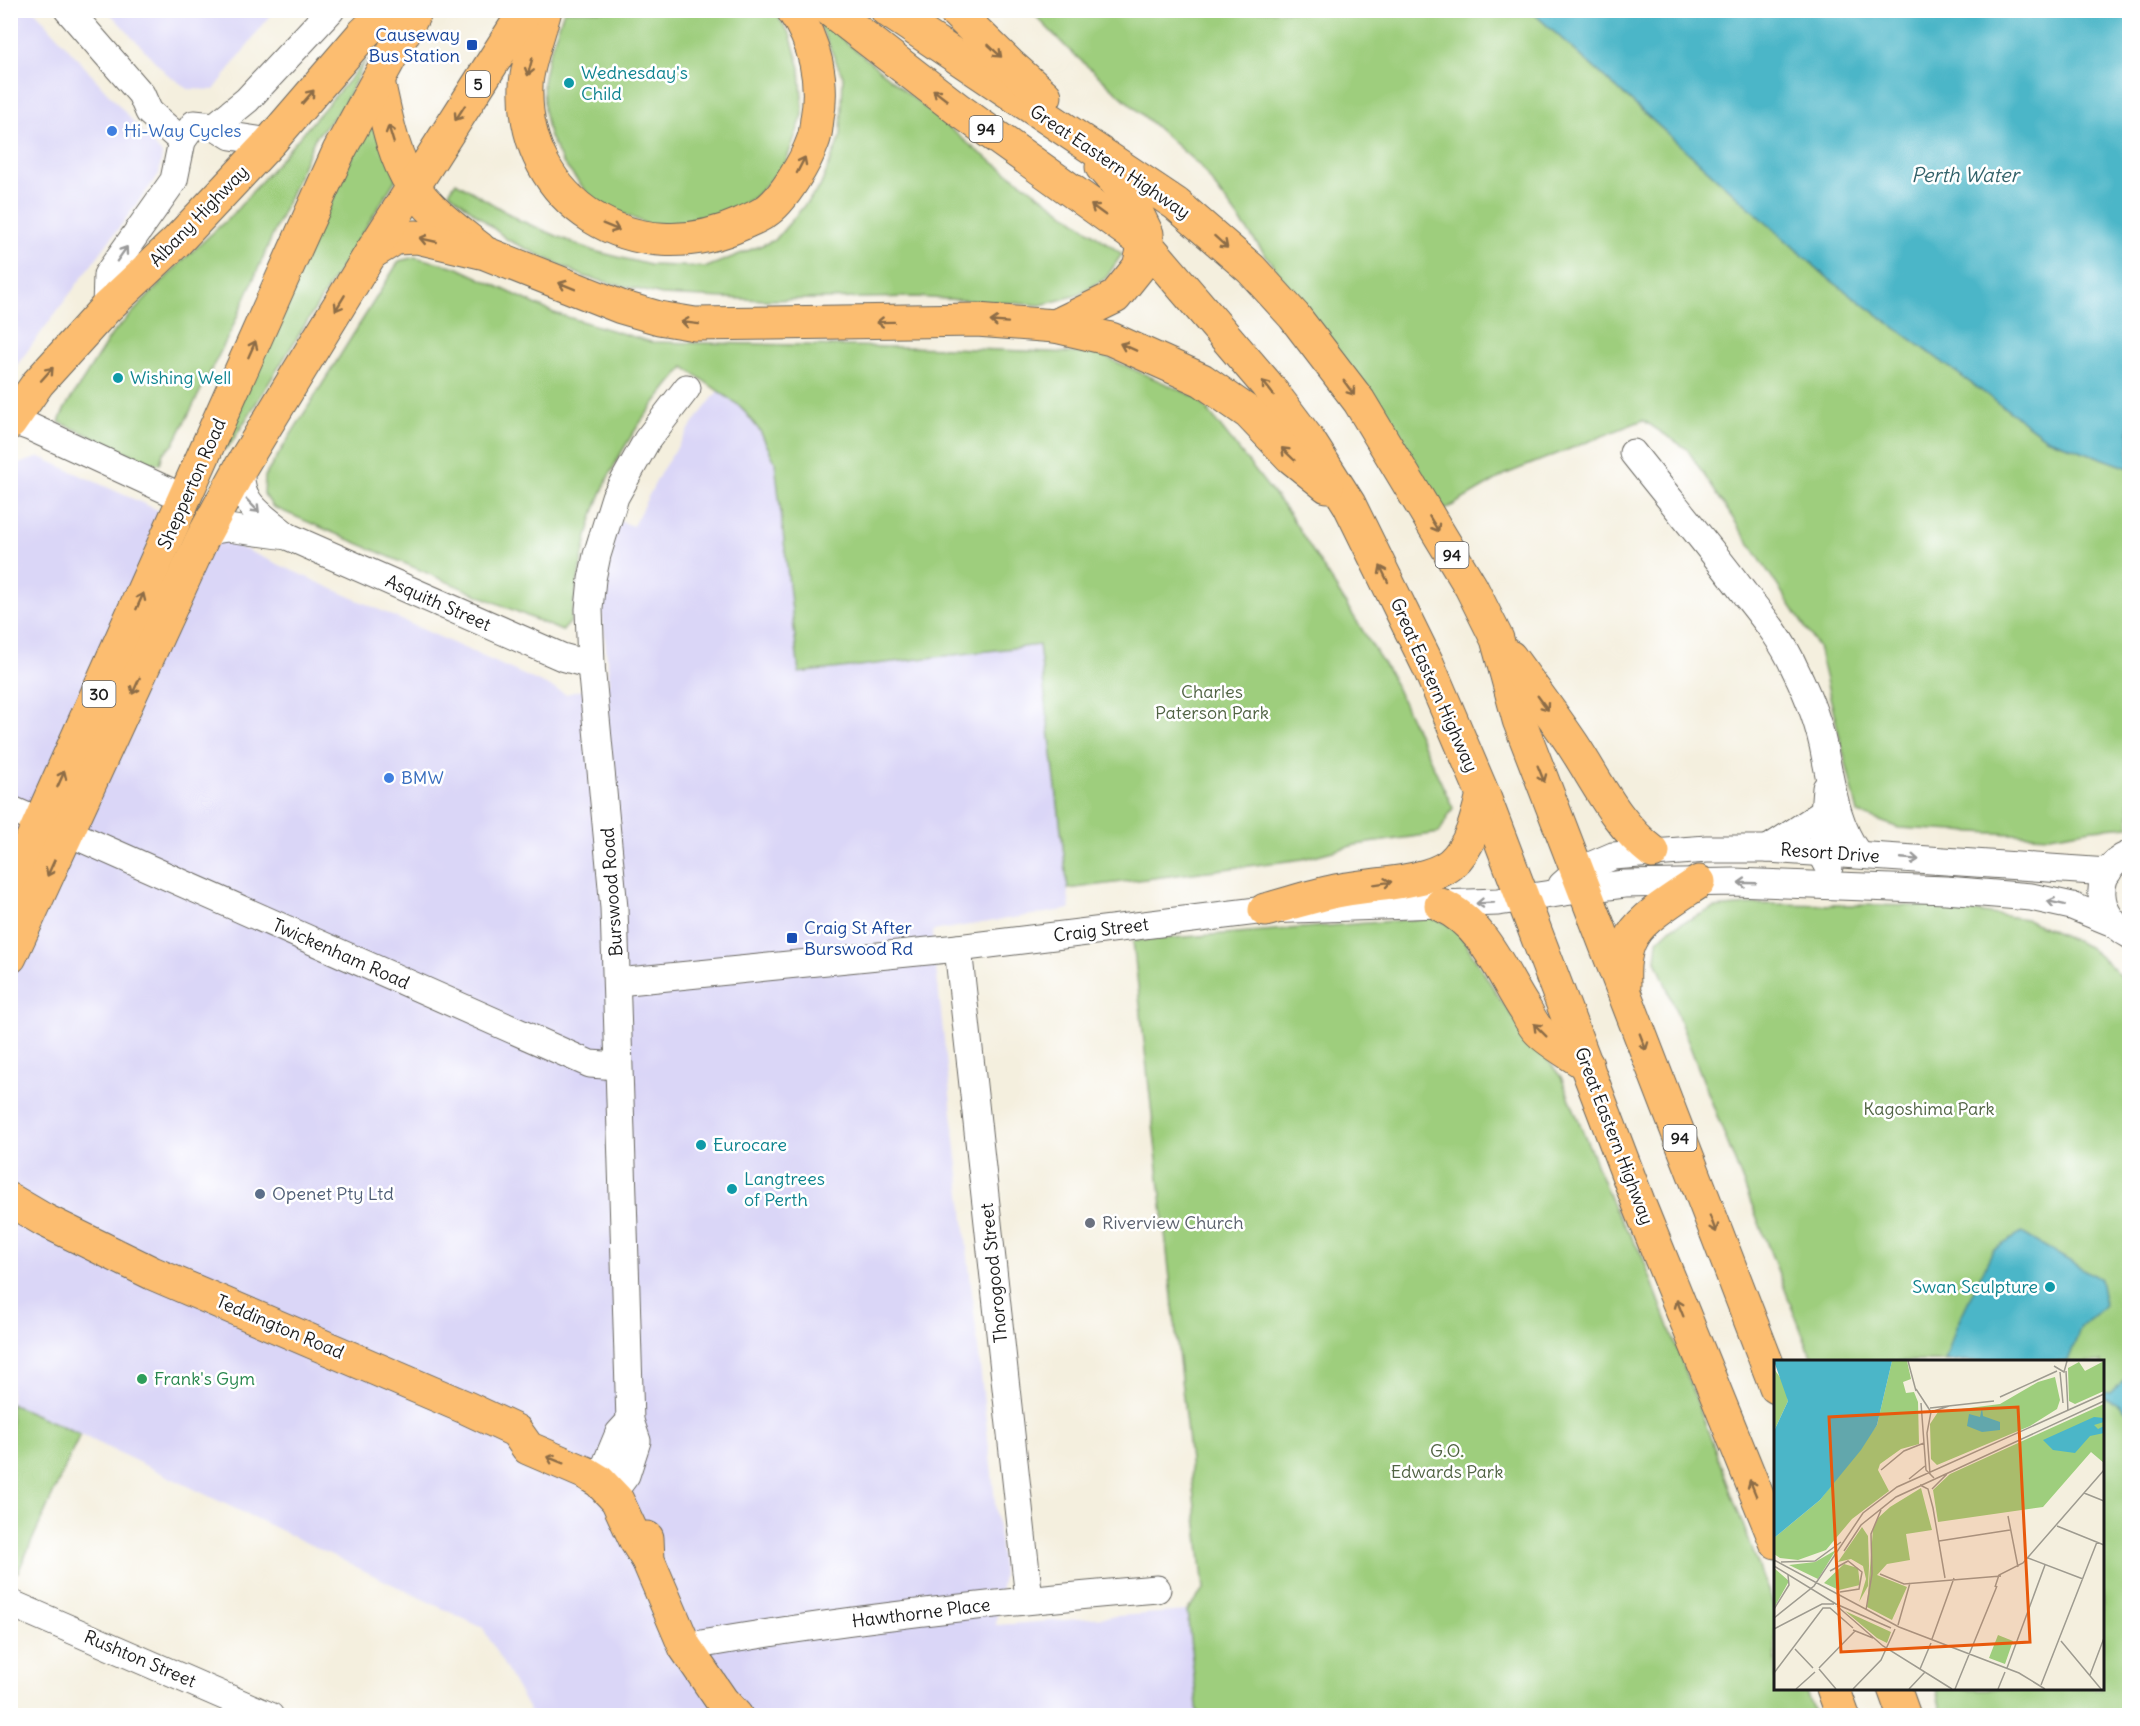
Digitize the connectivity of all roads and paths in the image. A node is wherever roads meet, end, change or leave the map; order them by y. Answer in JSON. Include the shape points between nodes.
{"nodes":[{"id":1,"x":68,"y":10,"type":"edge"},
{"id":2,"x":331,"y":10,"type":"edge"},
{"id":3,"x":388,"y":10,"type":"edge"},
{"id":4,"x":416,"y":10,"type":"edge"},
{"id":5,"x":525,"y":10,"type":"edge"},
{"id":6,"x":545,"y":10,"type":"edge"},
{"id":7,"x":793,"y":10,"type":"edge"},
{"id":8,"x":830,"y":10,"type":"edge"},
{"id":9,"x":887,"y":10,"type":"edge"},
{"id":10,"x":954,"y":10,"type":"edge"},
{"id":11,"x":378,"y":81,"type":"junction"},
{"id":12,"x":197,"y":130,"type":"junction"},
{"id":13,"x":1074,"y":136,"type":"junction"},
{"id":14,"x":270,"y":142,"type":"junction"},
{"id":15,"x":412,"y":185,"type":"junction"},
{"id":16,"x":1176,"y":204,"type":"junction"},
{"id":17,"x":1146,"y":244,"type":"junction"},
{"id":18,"x":371,"y":253,"type":"junction"},
{"id":19,"x":485,"y":253,"type":"junction"},
{"id":20,"x":106,"y":308,"type":"junction"},
{"id":21,"x":1055,"y":326,"type":"junction"},
{"id":22,"x":687,"y":388,"type":"dead end"},
{"id":23,"x":11,"y":421,"type":"edge"},
{"id":24,"x":1633,"y":453,"type":"dead end"},
{"id":25,"x":242,"y":465,"type":"junction"},
{"id":26,"x":186,"y":499,"type":"junction"},
{"id":27,"x":1349,"y":504,"type":"junction"},
{"id":28,"x":287,"y":536,"type":"junction"},
{"id":29,"x":203,"y":537,"type":"junction"},
{"id":30,"x":1497,"y":639,"type":"junction"},
{"id":31,"x":591,"y":665,"type":"junction"},
{"id":32,"x":1827,"y":775,"type":"junction"},
{"id":33,"x":1483,"y":795,"type":"junction"},
{"id":34,"x":10,"y":809,"type":"edge"},
{"id":35,"x":1823,"y":813,"type":"junction"},
{"id":36,"x":54,"y":828,"type":"junction"},
{"id":37,"x":1502,"y":843,"type":"junction"},
{"id":38,"x":1768,"y":849,"type":"junction"},
{"id":39,"x":1653,"y":852,"type":"junction"},
{"id":40,"x":1821,"y":852,"type":"junction"},
{"id":41,"x":1858,"y":854,"type":"junction"},
{"id":42,"x":2130,"y":854,"type":"edge"},
{"id":43,"x":2108,"y":872,"type":"junction"},
{"id":44,"x":1699,"y":882,"type":"junction"},
{"id":45,"x":1570,"y":885,"type":"junction"},
{"id":46,"x":1839,"y":886,"type":"junction"},
{"id":47,"x":10,"y":889,"type":"edge"},
{"id":48,"x":1523,"y":898,"type":"junction"},
{"id":49,"x":1441,"y":905,"type":"junction"},
{"id":50,"x":1265,"y":910,"type":"junction"},
{"id":51,"x":2120,"y":928,"type":"edge"},
{"id":52,"x":1535,"y":930,"type":"junction"},
{"id":53,"x":958,"y":948,"type":"junction"},
{"id":54,"x":10,"y":957,"type":"edge"},
{"id":55,"x":618,"y":982,"type":"junction"},
{"id":56,"x":1624,"y":993,"type":"junction"},
{"id":57,"x":1587,"y":1065,"type":"junction"},
{"id":58,"x":618,"y":1066,"type":"junction"},
{"id":59,"x":10,"y":1200,"type":"edge"},
{"id":60,"x":10,"y":1212,"type":"edge"},
{"id":61,"x":44,"y":1220,"type":"junction"},
{"id":62,"x":1774,"y":1382,"type":"edge"},
{"id":63,"x":611,"y":1478,"type":"junction"},
{"id":64,"x":1774,"y":1537,"type":"edge"},
{"id":65,"x":1157,"y":1589,"type":"dead end"},
{"id":66,"x":1029,"y":1599,"type":"junction"},
{"id":67,"x":10,"y":1603,"type":"edge"},
{"id":68,"x":685,"y":1647,"type":"junction"},
{"id":69,"x":1833,"y":1690,"type":"edge"},
{"id":70,"x":1893,"y":1690,"type":"edge"},
{"id":71,"x":270,"y":1716,"type":"edge"},
{"id":72,"x":736,"y":1716,"type":"edge"},
{"id":73,"x":1843,"y":1716,"type":"edge"},
{"id":74,"x":1904,"y":1716,"type":"edge"}],
"edges":[{"from":1,"to":12,"type":"street","via":[[141,94],[149,112]]},
{"from":2,"to":12,"type":"street","via":[[247,100]]},
{"from":14,"to":3,"type":"main road","name":"Albany Highway","one_way":true},
{"from":4,"to":11,"type":"main road","name":"Shepperton Road"},
{"from":5,"to":15,"type":"main road","number":"5","one_way":true},
{"from":6,"to":7,"type":"main road","one_way":true,"via":[[526,84],[532,138],[548,173],[564,195],[588,216],[647,238],[680,240],[719,234],[767,212],[793,182],[814,140],[820,104],[818,71],[812,45]]},
{"from":17,"to":8,"type":"main road","name":"Great Eastern Highway","number":"94","one_way":true,"via":[[959,110]]},
{"from":9,"to":13,"type":"main road","name":"Great Eastern Highway","number":"94"},
{"from":10,"to":16,"type":"main road","one_way":true,"via":[[1041,92]]},
{"from":15,"to":11,"type":"main road","one_way":true,"via":[[390,134]]},
{"from":26,"to":11,"type":"main road","name":"Shepperton Road","number":"30","one_way":true,"via":[[339,152]]},
{"from":12,"to":14,"type":"street"},
{"from":20,"to":12,"type":"street","one_way":true,"via":[[107,275],[174,180]]},
{"from":13,"to":16,"type":"main road","name":"Great Eastern Highway","number":"94"},
{"from":13,"to":17,"type":"main road","via":[[1130,199],[1147,234]]},
{"from":14,"to":20,"type":"main road","name":"Albany Highway","via":[[176,242]]},
{"from":15,"to":18,"type":"main road","name":"Shepperton Road","number":"30"},
{"from":15,"to":19,"type":"main road","via":[[437,214]]},
{"from":16,"to":30,"type":"main road","name":"Great Eastern Highway","number":"94","one_way":true,"via":[[1251,269],[1329,359],[1359,401],[1471,586]]},
{"from":17,"to":21,"type":"main road","via":[[1139,267],[1115,297]]},
{"from":27,"to":17,"type":"main road","name":"Great Eastern Highway","number":"94","one_way":true,"via":[[1266,384]]},
{"from":19,"to":18,"type":"main road","one_way":true,"via":[[417,237],[396,238]]},
{"from":18,"to":25,"type":"main road","name":"Shepperton Road","number":"30","one_way":true},
{"from":21,"to":19,"type":"main road","one_way":true,"via":[[977,320],[695,324],[621,307]]},
{"from":23,"to":20,"type":"main road","name":"Albany Highway","one_way":true,"via":[[38,383]]},
{"from":27,"to":21,"type":"main road","one_way":true,"via":[[1291,457],[1248,413],[1202,380],[1111,339]]},
{"from":22,"to":31,"type":"street","name":"Burswood Road","via":[[647,440],[615,497],[592,579]]},
{"from":23,"to":26,"type":"street"},
{"from":24,"to":32,"type":"street","via":[[1772,628],[1795,667],[1812,710]]},
{"from":25,"to":28,"type":"street","name":"Asquith Street","one_way":true,"via":[[239,478],[243,495]]},
{"from":25,"to":29,"type":"main road","name":"Shepperton Road","number":"30"},
{"from":36,"to":26,"type":"main road","name":"Shepperton Road","number":"30","one_way":true},
{"from":33,"to":27,"type":"main road","name":"Great Eastern Highway","number":"94","one_way":true,"via":[[1428,665]]},
{"from":28,"to":29,"type":"street","name":"Asquith Street","via":[[227,528]]},
{"from":28,"to":31,"type":"street","name":"Asquith Street","via":[[562,657]]},
{"from":29,"to":36,"type":"main road","name":"Shepperton Road","number":"30","one_way":true,"via":[[121,720]]},
{"from":30,"to":39,"type":"main road","one_way":true,"via":[[1574,746],[1606,800],[1636,839]]},
{"from":30,"to":45,"type":"main road","name":"Great Eastern Highway","number":"94","one_way":true},
{"from":31,"to":55,"type":"street","name":"Burswood Road"},
{"from":32,"to":35,"type":"street"},
{"from":32,"to":41,"type":"street","via":[[1845,832]]},
{"from":33,"to":37,"type":"main road","name":"Great Eastern Highway","number":"94"},
{"from":50,"to":33,"type":"main road","one_way":true,"via":[[1337,890],[1436,872],[1450,864],[1467,844]]},
{"from":34,"to":36,"type":"street","name":"Twickenham Road"},
{"from":35,"to":38,"type":"street"},
{"from":35,"to":40,"type":"street"},
{"from":36,"to":47,"type":"main road","name":"Shepperton Road","number":"30"},
{"from":36,"to":54,"type":"main road","name":"Shepperton Road","number":"30","one_way":true},
{"from":36,"to":58,"type":"street","name":"Twickenham Road","via":[[590,1064]]},
{"from":37,"to":45,"type":"street","name":"Resort Drive","via":[[1518,866],[1535,880]]},
{"from":37,"to":48,"type":"main road","name":"Great Eastern Highway","number":"94"},
{"from":38,"to":39,"type":"street","name":"Resort Drive"},
{"from":38,"to":40,"type":"street","name":"Resort Drive"},
{"from":39,"to":45,"type":"street","name":"Resort Drive","via":[[1613,856]]},
{"from":40,"to":41,"type":"street","name":"Resort Drive"},
{"from":40,"to":46,"type":"street"},
{"from":41,"to":43,"type":"street","name":"Resort Drive","one_way":true},
{"from":42,"to":43,"type":"street"},
{"from":43,"to":51,"type":"street","via":[[2103,881],[2102,903]]},
{"from":44,"to":45,"type":"street","name":"Resort Drive"},
{"from":46,"to":44,"type":"street","name":"Resort Drive","one_way":true},
{"from":44,"to":56,"type":"main road","via":[[1633,933],[1623,969]]},
{"from":45,"to":48,"type":"street","name":"Craig Street"},
{"from":45,"to":52,"type":"street"},
{"from":45,"to":56,"type":"main road","name":"Great Eastern Highway","number":"94"},
{"from":51,"to":46,"type":"street","name":"Resort Drive","one_way":true,"via":[[2072,906],[2031,897]]},
{"from":48,"to":49,"type":"street","name":"Craig Street","one_way":true},
{"from":48,"to":52,"type":"main road","name":"Great Eastern Highway","number":"94"},
{"from":49,"to":50,"type":"street","name":"Craig Street"},
{"from":57,"to":49,"type":"main road","one_way":true,"via":[[1538,1030],[1471,924]]},
{"from":50,"to":53,"type":"street","name":"Craig Street"},
{"from":52,"to":57,"type":"main road","name":"Great Eastern Highway","number":"94"},
{"from":53,"to":55,"type":"street","name":"Craig Street"},
{"from":53,"to":66,"type":"street","name":"Thorogood Street"},
{"from":55,"to":58,"type":"street","name":"Burswood Road"},
{"from":56,"to":62,"type":"main road","name":"Great Eastern Highway","number":"94","one_way":true},
{"from":64,"to":57,"type":"main road","name":"Great Eastern Highway","number":"94","one_way":true,"via":[[1638,1204]]},
{"from":58,"to":63,"type":"street","name":"Burswood Road","via":[[630,1421],[619,1433]]},
{"from":59,"to":61,"type":"main road","name":"Teddington Road"},
{"from":60,"to":61,"type":"main road","name":"Teddington Road"},
{"from":61,"to":63,"type":"main road","name":"Teddington Road","via":[[152,1273],[516,1431],[537,1428],[587,1450]]},
{"from":63,"to":68,"type":"main road"},
{"from":65,"to":66,"type":"street","name":"Hawthorne Place"},
{"from":66,"to":68,"type":"street","name":"Hawthorne Place"},
{"from":67,"to":71,"type":"street","name":"Rushton Street"},
{"from":68,"to":72,"type":"main road"},
{"from":69,"to":73,"type":"main road"},
{"from":70,"to":74,"type":"main road"}]}
